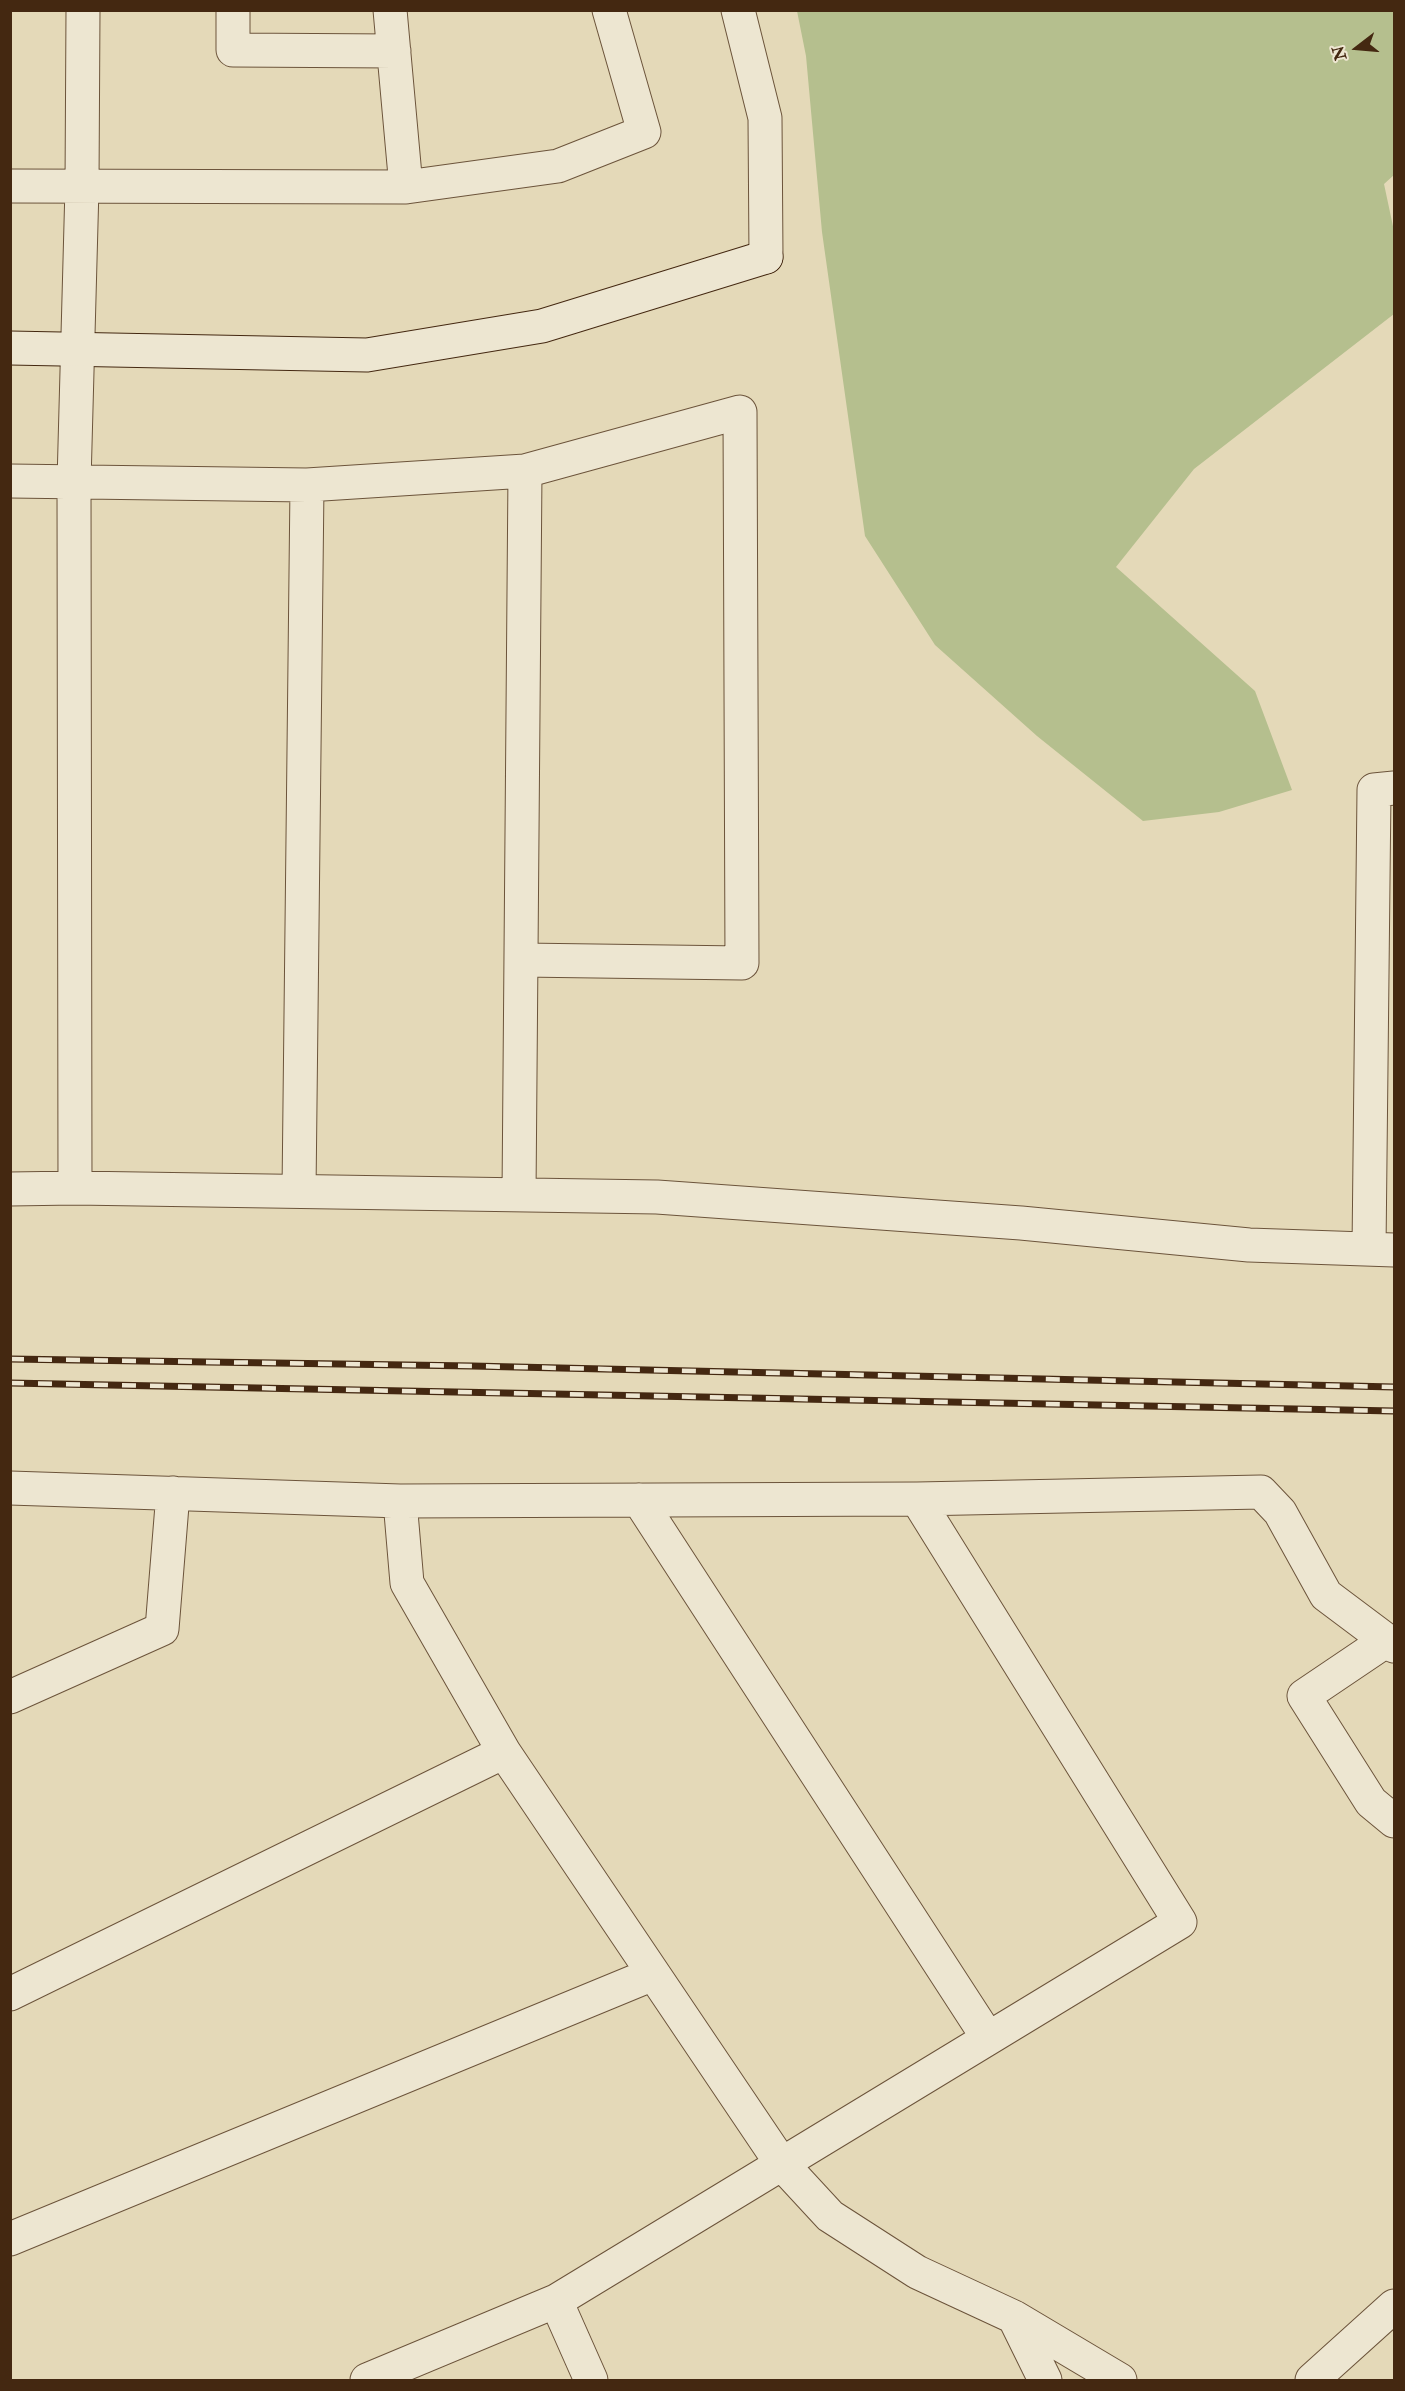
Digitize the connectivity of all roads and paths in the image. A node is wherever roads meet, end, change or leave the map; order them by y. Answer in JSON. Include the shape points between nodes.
{"nodes":[{"id":1,"x":83,"y":10,"type":"edge"},
{"id":2,"x":233,"y":10,"type":"edge"},
{"id":3,"x":390,"y":10,"type":"edge"},
{"id":4,"x":609,"y":10,"type":"edge"},
{"id":5,"x":738,"y":10,"type":"edge"},
{"id":6,"x":394,"y":51,"type":"junction"},
{"id":7,"x":10,"y":186,"type":"edge"},
{"id":8,"x":82,"y":187,"type":"junction"},
{"id":9,"x":406,"y":187,"type":"junction"},
{"id":10,"x":10,"y":348,"type":"edge"},
{"id":11,"x":77,"y":350,"type":"junction"},
{"id":12,"x":525,"y":471,"type":"junction"},
{"id":13,"x":10,"y":481,"type":"edge"},
{"id":14,"x":74,"y":482,"type":"junction"},
{"id":15,"x":307,"y":485,"type":"junction"},
{"id":16,"x":1395,"y":788,"type":"edge"},
{"id":17,"x":522,"y":960,"type":"junction"},
{"id":18,"x":75,"y":1188,"type":"junction"},
{"id":19,"x":10,"y":1189,"type":"edge"},
{"id":20,"x":299,"y":1191,"type":"junction"},
{"id":21,"x":519,"y":1195,"type":"junction"},
{"id":22,"x":1382,"y":1249,"type":"edge"},
{"id":23,"x":10,"y":1488,"type":"edge"},
{"id":24,"x":173,"y":1493,"type":"junction"},
{"id":25,"x":918,"y":1499,"type":"junction"},
{"id":26,"x":639,"y":1500,"type":"junction"},
{"id":27,"x":400,"y":1501,"type":"junction"},
{"id":28,"x":1391,"y":1643,"type":"edge"},
{"id":29,"x":10,"y":1697,"type":"edge"},
{"id":30,"x":504,"y":1752,"type":"junction"},
{"id":31,"x":1395,"y":1821,"type":"edge"},
{"id":32,"x":653,"y":1974,"type":"junction"},
{"id":33,"x":10,"y":1994,"type":"edge"},
{"id":34,"x":988,"y":2038,"type":"junction"},
{"id":35,"x":781,"y":2163,"type":"junction"},
{"id":36,"x":10,"y":2239,"type":"edge"},
{"id":37,"x":556,"y":2301,"type":"junction"},
{"id":38,"x":1395,"y":2306,"type":"edge"},
{"id":39,"x":1014,"y":2317,"type":"junction"},
{"id":40,"x":366,"y":2380,"type":"edge"},
{"id":41,"x":591,"y":2380,"type":"edge"},
{"id":42,"x":1045,"y":2380,"type":"edge"},
{"id":43,"x":1120,"y":2380,"type":"edge"},
{"id":44,"x":1312,"y":2380,"type":"edge"}],
"edges":[{"from":1,"to":8,"type":"street"},
{"from":2,"to":6,"type":"street","via":[[232,50]]},
{"from":3,"to":6,"type":"street"},
{"from":4,"to":9,"type":"street","via":[[644,132],[558,166]]},
{"from":5,"to":11,"type":"street","via":[[765,118],[766,257],[542,326],[367,355]]},
{"from":6,"to":9,"type":"street"},
{"from":7,"to":8,"type":"street"},
{"from":8,"to":9,"type":"street"},
{"from":8,"to":11,"type":"street"},
{"from":10,"to":11,"type":"street"},
{"from":11,"to":14,"type":"street"},
{"from":12,"to":15,"type":"street"},
{"from":12,"to":17,"type":"street"},
{"from":12,"to":17,"type":"street","via":[[740,412],[742,963]]},
{"from":13,"to":14,"type":"street"},
{"from":14,"to":15,"type":"street"},
{"from":14,"to":18,"type":"street"},
{"from":15,"to":20,"type":"street"},
{"from":16,"to":22,"type":"street","via":[[1374,790]]},
{"from":17,"to":21,"type":"street"},
{"from":18,"to":19,"type":"street"},
{"from":18,"to":20,"type":"street"},
{"from":20,"to":21,"type":"street"},
{"from":21,"to":22,"type":"street","via":[[657,1197],[1021,1223],[1249,1245]]},
{"from":23,"to":24,"type":"street"},
{"from":24,"to":27,"type":"street"},
{"from":24,"to":29,"type":"street","via":[[162,1629]]},
{"from":25,"to":26,"type":"street"},
{"from":25,"to":28,"type":"street","via":[[1261,1492],[1280,1512],[1326,1595]]},
{"from":25,"to":34,"type":"street","via":[[1180,1922]]},
{"from":26,"to":27,"type":"street"},
{"from":26,"to":34,"type":"street"},
{"from":27,"to":30,"type":"street","via":[[407,1582]]},
{"from":28,"to":31,"type":"street","via":[[1304,1696],[1371,1802]]},
{"from":30,"to":32,"type":"street"},
{"from":30,"to":33,"type":"street"},
{"from":32,"to":35,"type":"street"},
{"from":32,"to":36,"type":"street"},
{"from":34,"to":35,"type":"street"},
{"from":35,"to":37,"type":"street"},
{"from":35,"to":39,"type":"street","via":[[830,2216],[917,2272]]},
{"from":37,"to":40,"type":"street"},
{"from":37,"to":41,"type":"street"},
{"from":38,"to":44,"type":"street"},
{"from":39,"to":42,"type":"street"},
{"from":39,"to":43,"type":"street"}]}
